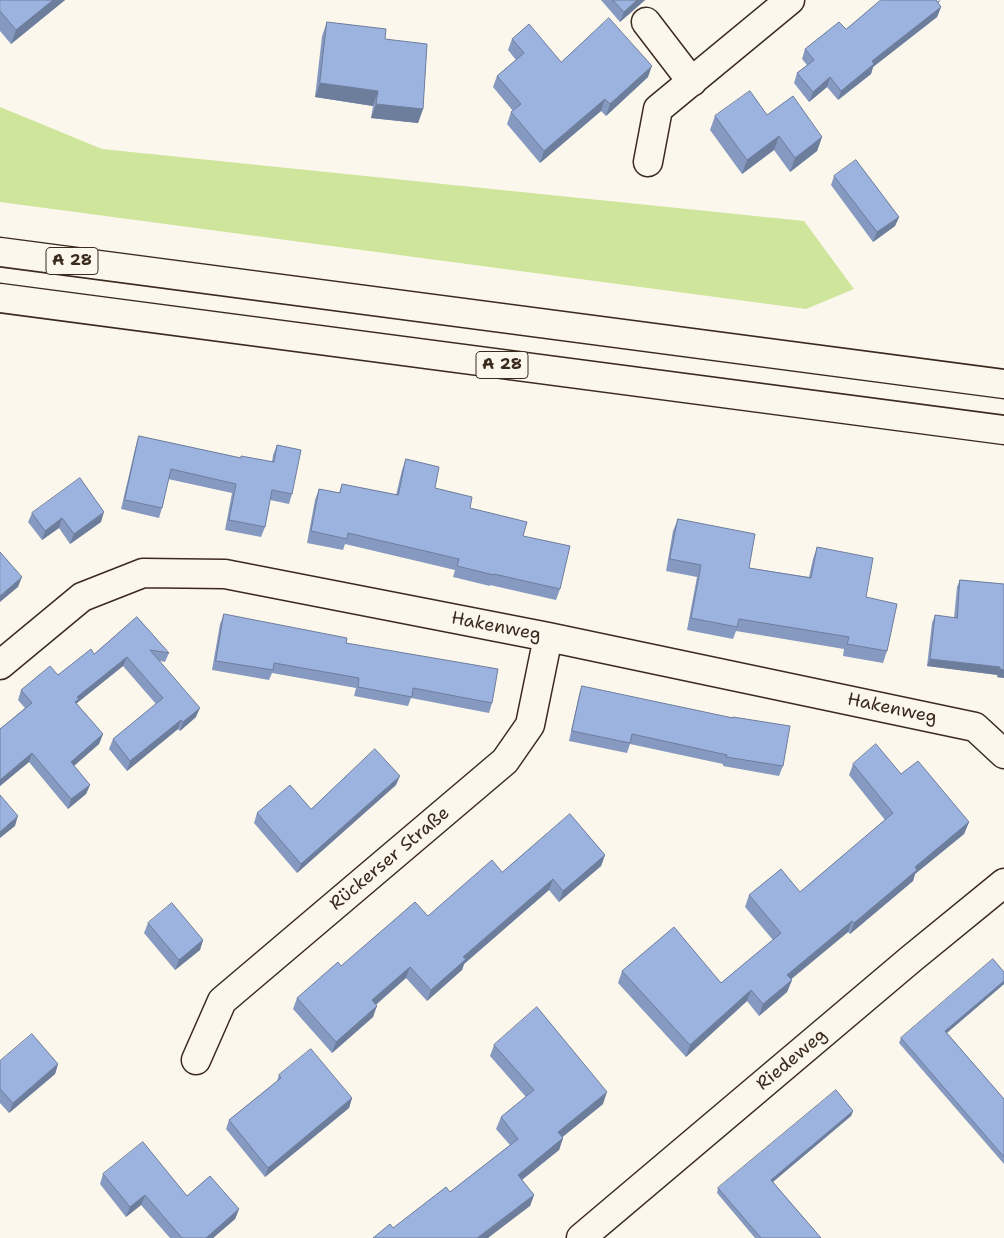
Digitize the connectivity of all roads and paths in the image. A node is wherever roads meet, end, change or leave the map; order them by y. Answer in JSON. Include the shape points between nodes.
{"nodes":[{"id":1,"x":790,"y":0,"type":"edge"},
{"id":2,"x":646,"y":22,"type":"dead end"},
{"id":3,"x":692,"y":82,"type":"junction"},
{"id":4,"x":648,"y":162,"type":"dead end"},
{"id":5,"x":0,"y":252,"type":"edge"},
{"id":6,"x":0,"y":298,"type":"edge"},
{"id":7,"x":1004,"y":384,"type":"edge"},
{"id":8,"x":1004,"y":430,"type":"edge"},
{"id":9,"x":548,"y":637,"type":"junction"},
{"id":10,"x":0,"y":664,"type":"edge"},
{"id":11,"x":1004,"y":754,"type":"edge"},
{"id":12,"x":1004,"y":883,"type":"edge"},
{"id":13,"x":196,"y":1060,"type":"dead end"},
{"id":14,"x":581,"y":1238,"type":"edge"}],
"edges":[{"from":1,"to":3,"type":"main road"},
{"from":2,"to":3,"type":"main road"},
{"from":3,"to":4,"type":"main road","via":[[658,109]]},
{"from":5,"to":7,"type":"main road","number":"A 28"},
{"from":6,"to":8,"type":"main road","number":"A 28"},
{"from":9,"to":10,"type":"main road","name":"Hakenweg","via":[[224,574],[143,573],[82,598]]},
{"from":9,"to":11,"type":"main road","name":"Hakenweg","via":[[975,727]]},
{"from":9,"to":13,"type":"main road","name":"Rückerser Straße","via":[[530,725],[505,761],[222,1001]]},
{"from":12,"to":14,"type":"main road","name":"Riedeweg"}]}
